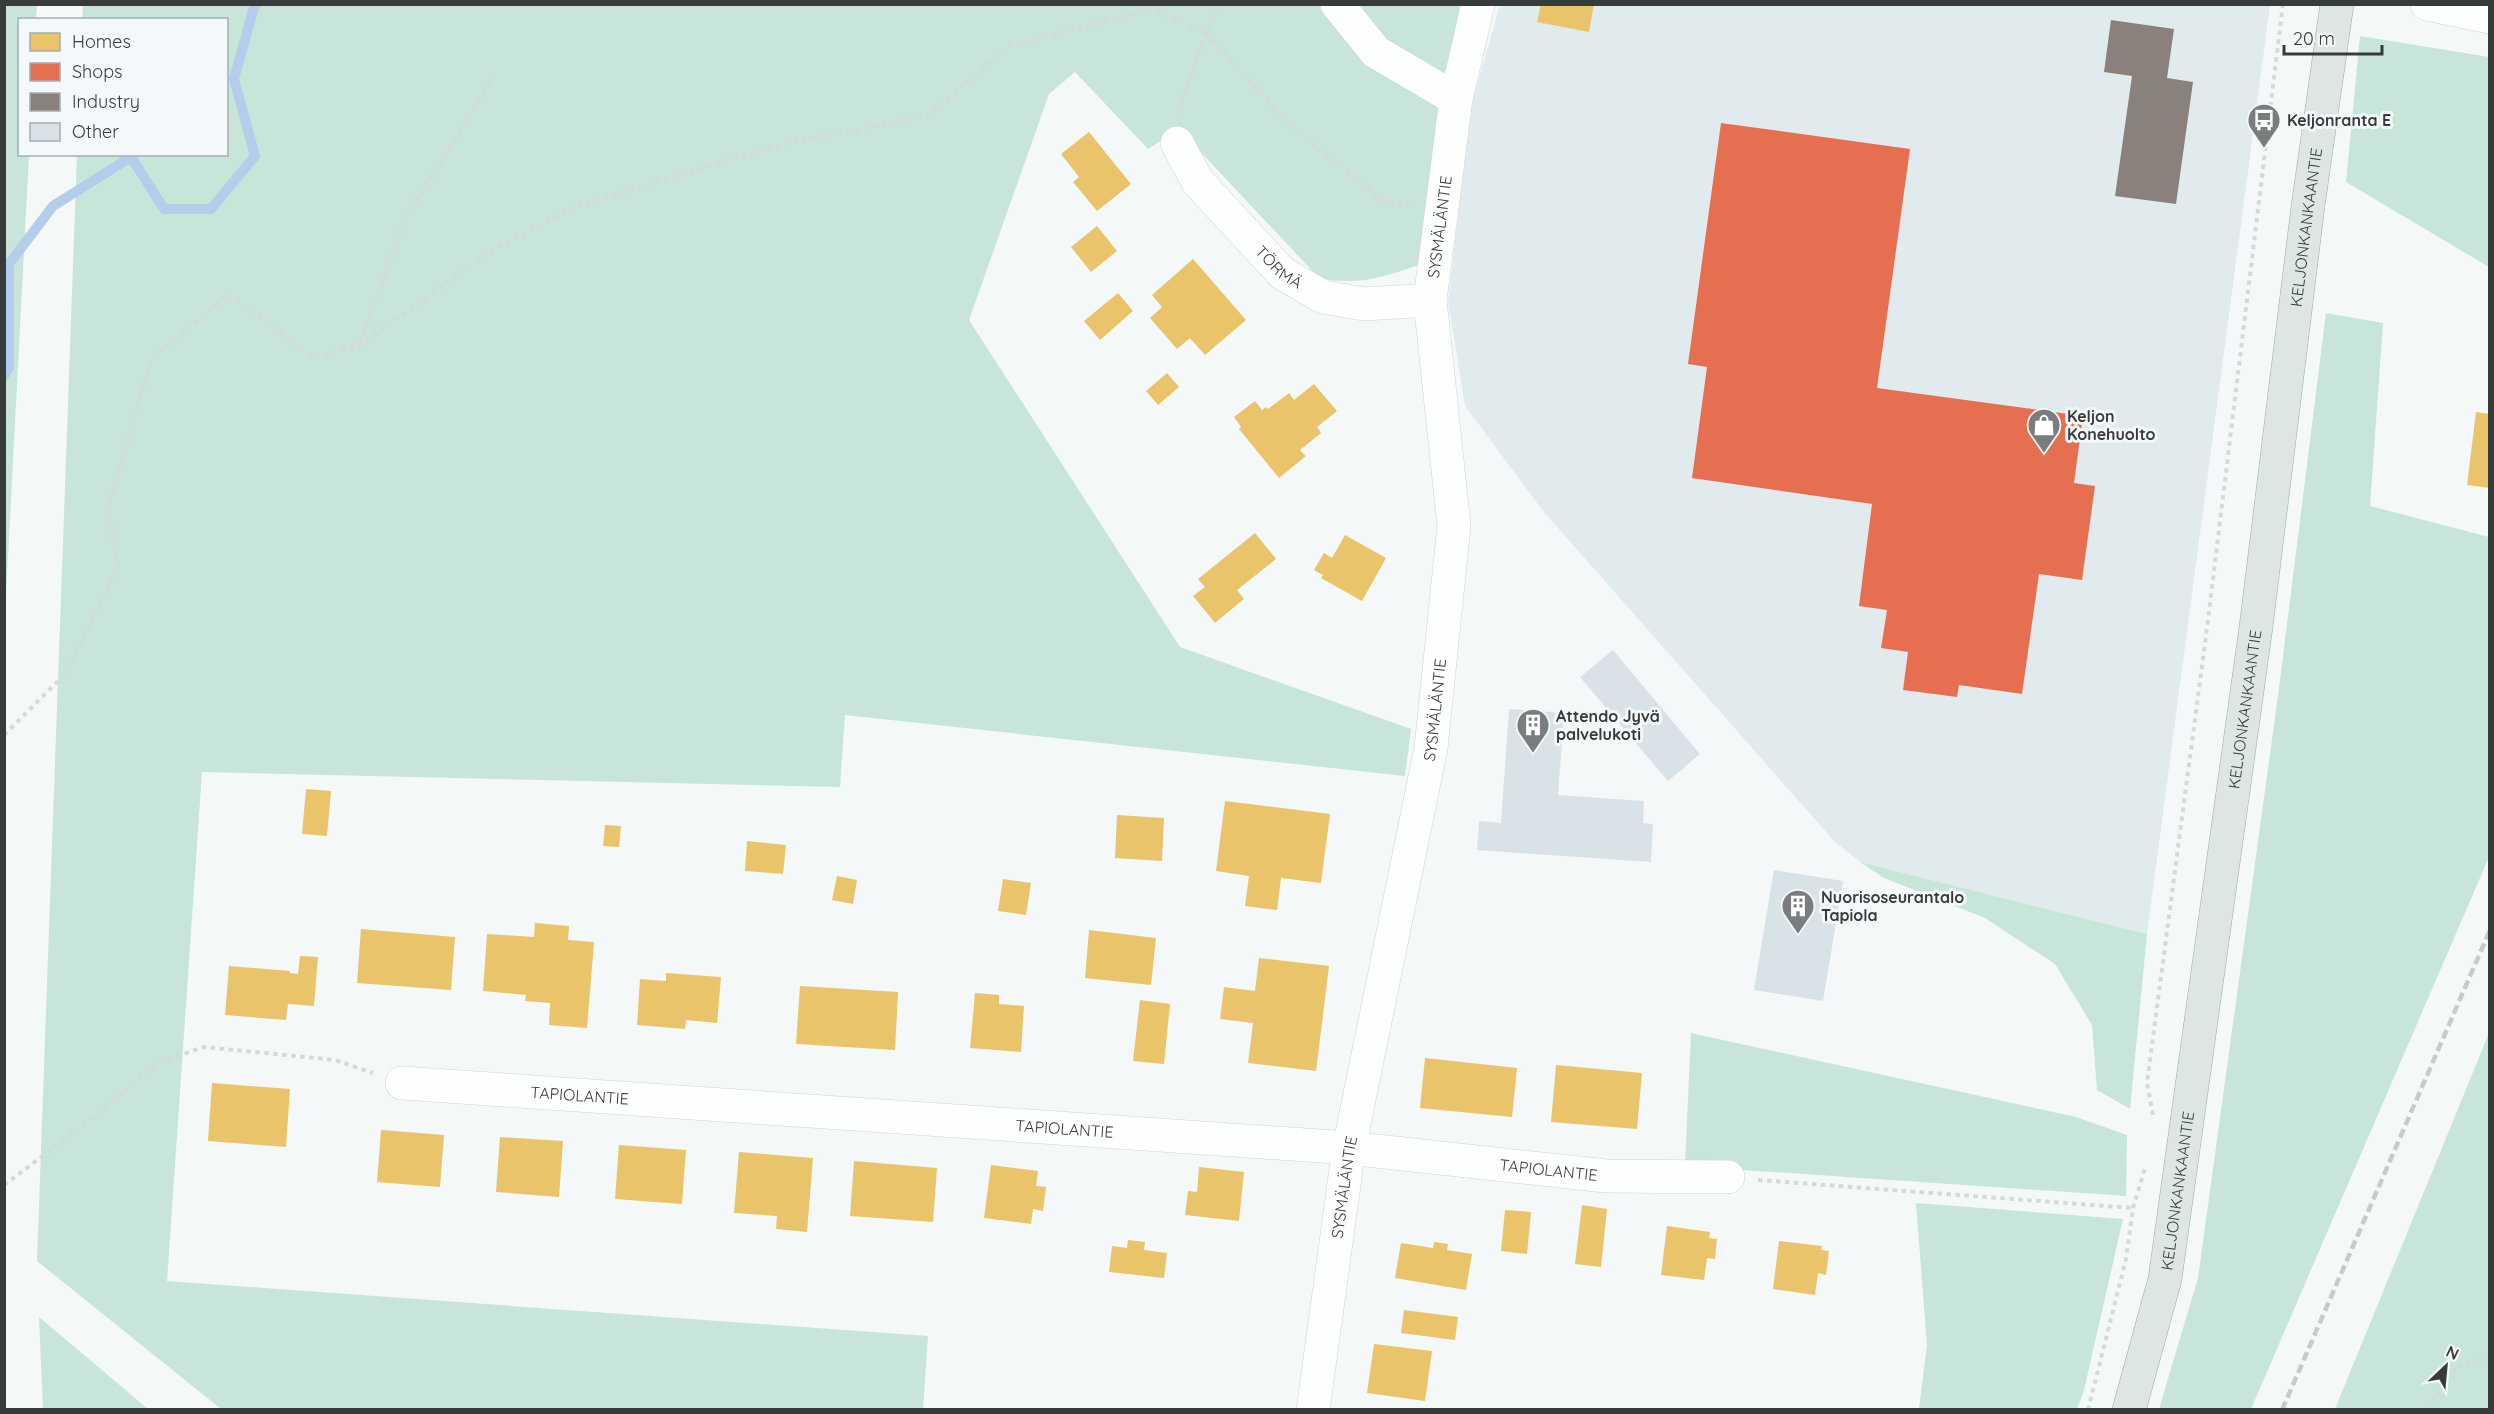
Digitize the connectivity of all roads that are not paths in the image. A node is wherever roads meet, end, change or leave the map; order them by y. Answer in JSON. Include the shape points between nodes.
{"nodes":[{"id":1,"x":1337,"y":4,"type":"edge"},
{"id":2,"x":1478,"y":4,"type":"edge"},
{"id":3,"x":2337,"y":4,"type":"edge"},
{"id":4,"x":2427,"y":4,"type":"edge"},
{"id":5,"x":2490,"y":17,"type":"edge"},
{"id":6,"x":1456,"y":99,"type":"junction"},
{"id":7,"x":1177,"y":143,"type":"road end"},
{"id":8,"x":1430,"y":300,"type":"junction"},
{"id":9,"x":402,"y":1083,"type":"road end"},
{"id":10,"x":1349,"y":1148,"type":"junction"},
{"id":11,"x":1728,"y":1177,"type":"road end"},
{"id":12,"x":1313,"y":1410,"type":"edge"},
{"id":13,"x":2129,"y":1410,"type":"edge"}],
"edges":[{"from":1,"to":6,"type":"street","via":[[1376,52]]},
{"from":2,"to":6,"type":"street","name":"SYSMÄLÄNTIE"},
{"from":3,"to":13,"type":"main road","name":"KELJONKANKAANTIE","via":[[2256,627],[2165,1279]]},
{"from":4,"to":5,"type":"street"},
{"from":6,"to":8,"type":"street","name":"SYSMÄLÄNTIE"},
{"from":7,"to":8,"type":"street","name":"TÖRMÄ","via":[[1198,182],[1282,273],[1323,297],[1364,304]]},
{"from":8,"to":10,"type":"street","name":"SYSMÄLÄNTIE","via":[[1454,526],[1431,748]]},
{"from":9,"to":10,"type":"street","name":"TAPIOLANTIE"},
{"from":10,"to":11,"type":"street","name":"TAPIOLANTIE","via":[[1606,1176]]},
{"from":10,"to":12,"type":"street","name":"SYSMÄLÄNTIE"}]}
